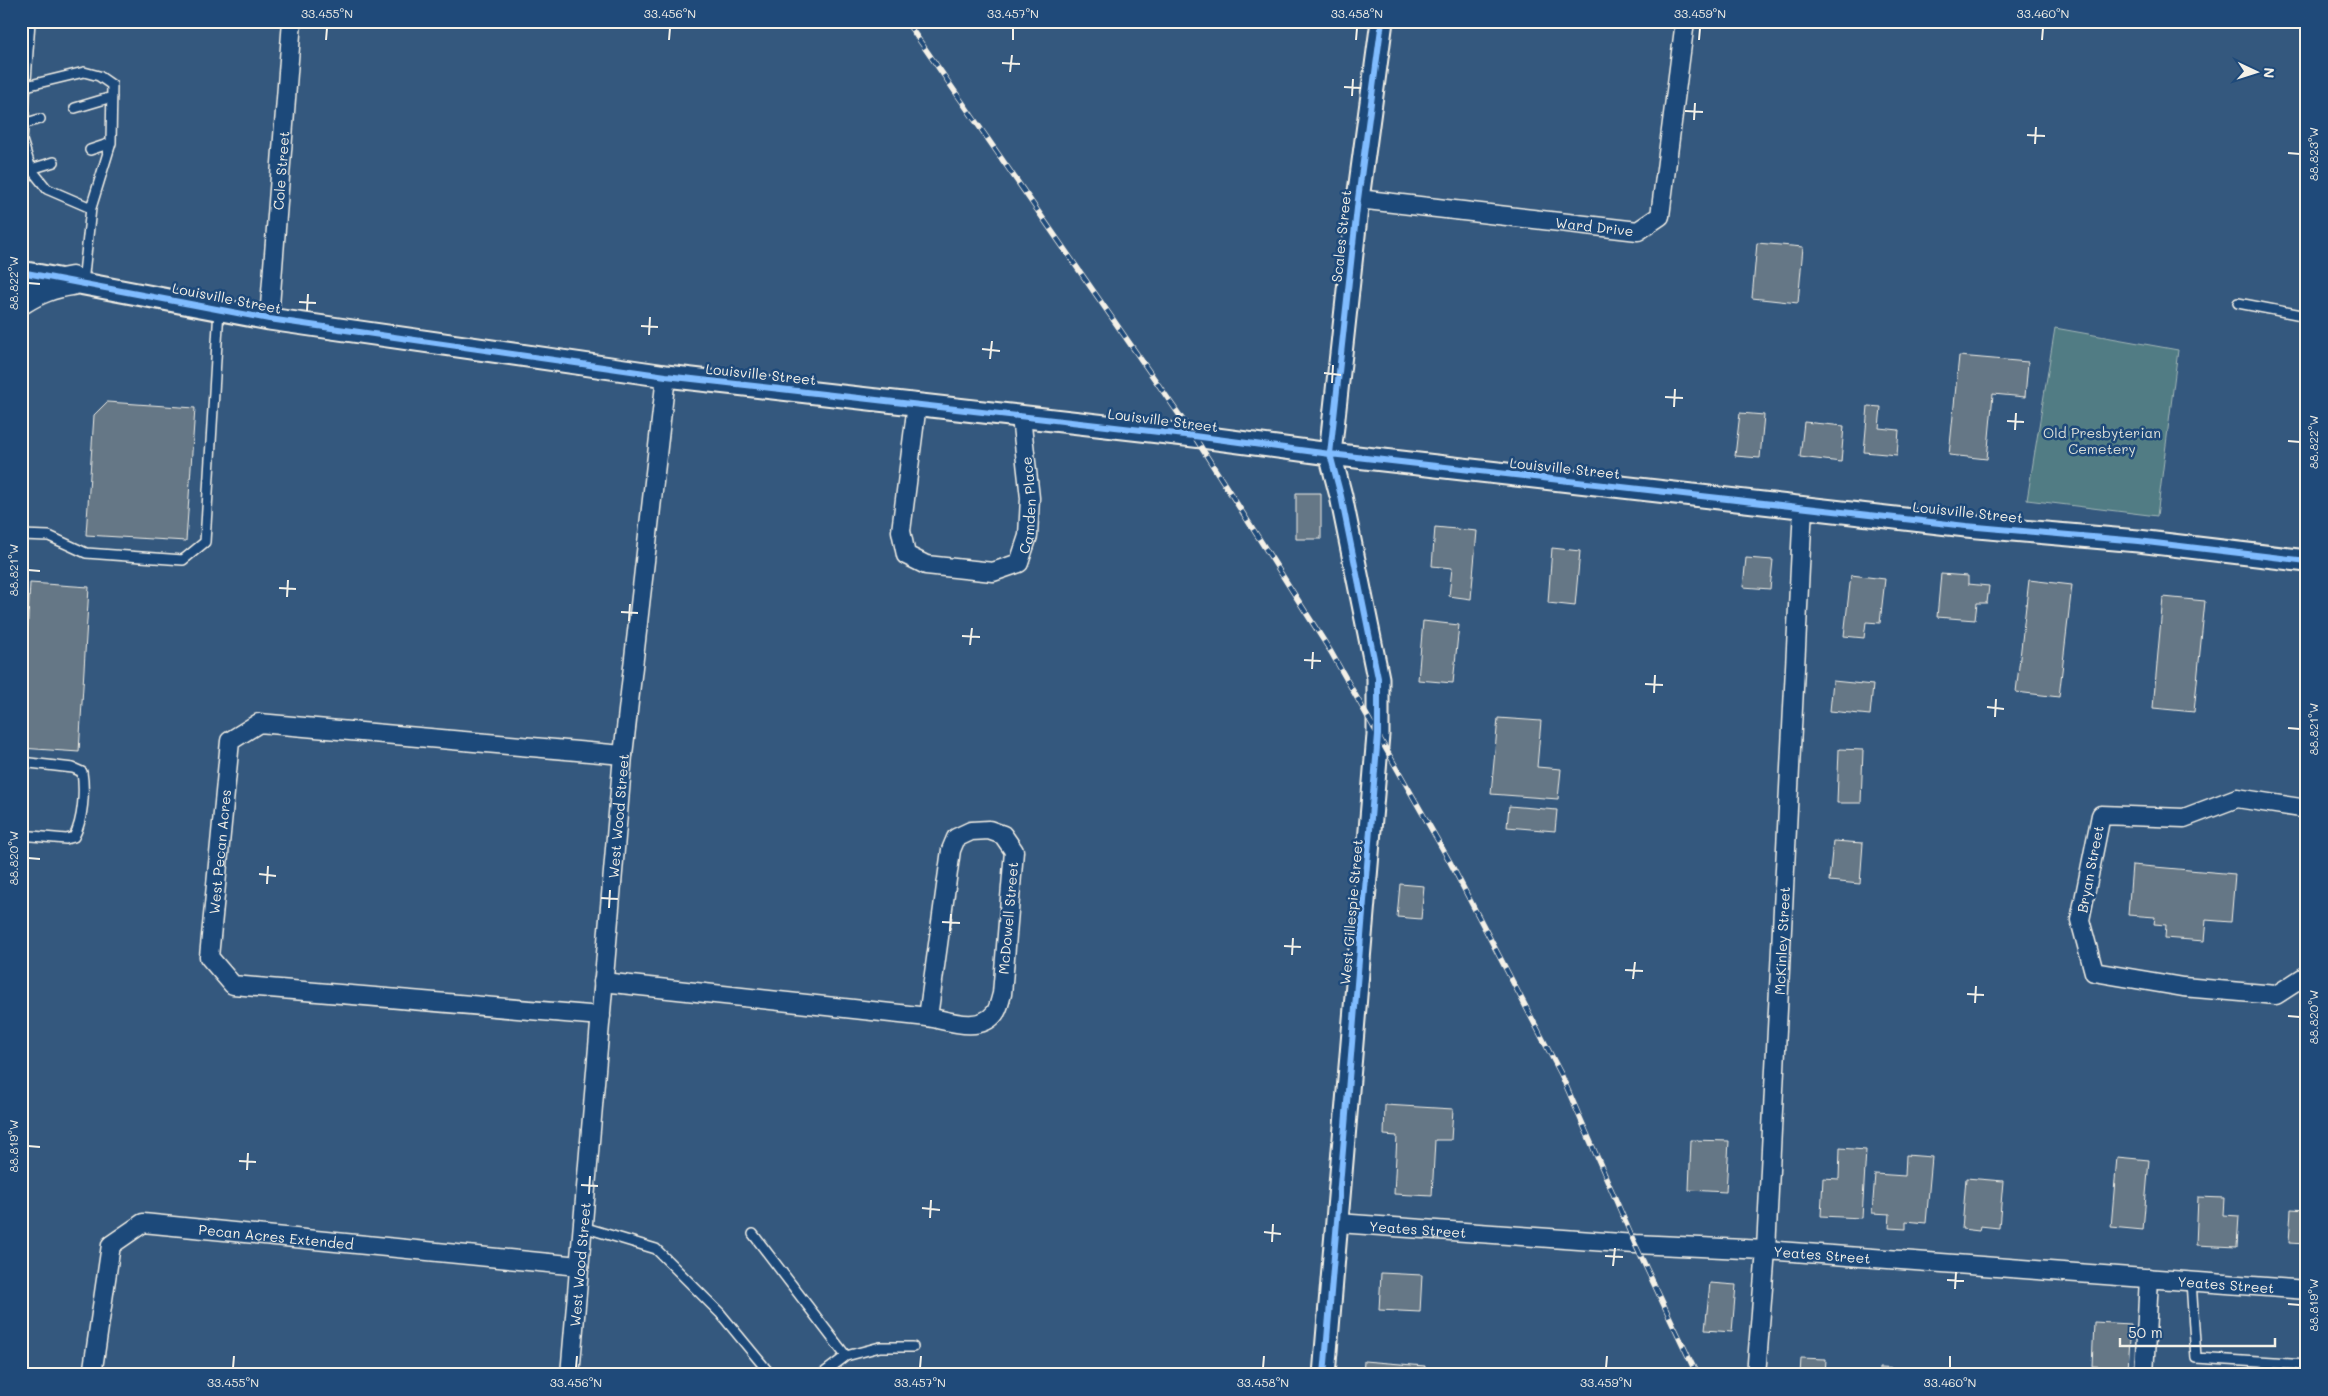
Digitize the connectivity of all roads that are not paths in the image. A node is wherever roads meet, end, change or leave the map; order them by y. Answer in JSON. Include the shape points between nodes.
{"nodes":[{"id":1,"x":30,"y":21,"type":"edge"},
{"id":2,"x":292,"y":21,"type":"edge"},
{"id":3,"x":1382,"y":21,"type":"edge"},
{"id":4,"x":1684,"y":21,"type":"edge"},
{"id":5,"x":24,"y":72,"type":"edge"},
{"id":6,"x":26,"y":86,"type":"junction"},
{"id":7,"x":112,"y":97,"type":"junction"},
{"id":8,"x":75,"y":108,"type":"dead end"},
{"id":9,"x":40,"y":119,"type":"dead end"},
{"id":10,"x":23,"y":124,"type":"junction"},
{"id":11,"x":111,"y":143,"type":"junction"},
{"id":12,"x":90,"y":150,"type":"dead end"},
{"id":13,"x":54,"y":162,"type":"dead end"},
{"id":14,"x":31,"y":169,"type":"junction"},
{"id":15,"x":1358,"y":199,"type":"junction"},
{"id":16,"x":92,"y":208,"type":"junction"},
{"id":17,"x":21,"y":272,"type":"edge"},
{"id":18,"x":77,"y":282,"type":"junction"},
{"id":19,"x":21,"y":300,"type":"edge"},
{"id":20,"x":2238,"y":304,"type":"dead end"},
{"id":21,"x":219,"y":308,"type":"junction"},
{"id":22,"x":2307,"y":316,"type":"edge"},
{"id":23,"x":269,"y":319,"type":"junction"},
{"id":24,"x":666,"y":376,"type":"junction"},
{"id":25,"x":917,"y":404,"type":"junction"},
{"id":26,"x":1021,"y":417,"type":"junction"},
{"id":27,"x":1330,"y":454,"type":"junction"},
{"id":28,"x":1803,"y":507,"type":"junction"},
{"id":29,"x":21,"y":535,"type":"edge"},
{"id":30,"x":2307,"y":561,"type":"edge"},
{"id":31,"x":623,"y":755,"type":"junction"},
{"id":32,"x":21,"y":762,"type":"edge"},
{"id":33,"x":2307,"y":809,"type":"edge"},
{"id":34,"x":21,"y":835,"type":"edge"},
{"id":35,"x":2307,"y":976,"type":"edge"},
{"id":36,"x":604,"y":982,"type":"junction"},
{"id":37,"x":601,"y":1016,"type":"junction"},
{"id":38,"x":928,"y":1017,"type":"junction"},
{"id":39,"x":1338,"y":1224,"type":"junction"},
{"id":40,"x":582,"y":1227,"type":"junction"},
{"id":41,"x":753,"y":1234,"type":"dead end"},
{"id":42,"x":1766,"y":1250,"type":"junction"},
{"id":43,"x":579,"y":1266,"type":"junction"},
{"id":44,"x":2149,"y":1278,"type":"junction"},
{"id":45,"x":2191,"y":1281,"type":"junction"},
{"id":46,"x":2307,"y":1290,"type":"edge"},
{"id":47,"x":913,"y":1347,"type":"dead end"},
{"id":48,"x":846,"y":1356,"type":"junction"},
{"id":49,"x":2307,"y":1366,"type":"edge"},
{"id":50,"x":92,"y":1375,"type":"edge"},
{"id":51,"x":570,"y":1375,"type":"edge"},
{"id":52,"x":771,"y":1375,"type":"edge"},
{"id":53,"x":821,"y":1375,"type":"edge"},
{"id":54,"x":1324,"y":1375,"type":"edge"},
{"id":55,"x":1756,"y":1375,"type":"edge"},
{"id":56,"x":2144,"y":1375,"type":"edge"}],
"edges":[{"from":1,"to":5,"type":"lane"},
{"from":2,"to":23,"type":"street","name":"Cole Street"},
{"from":3,"to":15,"type":"street","name":"Scales Street"},
{"from":4,"to":15,"type":"street","name":"Ward Drive","via":[[1660,216],[1638,231]]},
{"from":5,"to":6,"type":"lane"},
{"from":6,"to":7,"type":"lane","via":[[84,72],[99,76],[112,85]]},
{"from":6,"to":10,"type":"lane"},
{"from":7,"to":8,"type":"lane"},
{"from":7,"to":11,"type":"lane"},
{"from":9,"to":10,"type":"lane"},
{"from":10,"to":14,"type":"lane","via":[[22,140]]},
{"from":11,"to":12,"type":"lane"},
{"from":11,"to":16,"type":"lane"},
{"from":13,"to":14,"type":"lane"},
{"from":14,"to":16,"type":"lane","via":[[48,189]]},
{"from":15,"to":27,"type":"street","name":"Scales Street"},
{"from":16,"to":18,"type":"lane"},
{"from":17,"to":18,"type":"street","name":"Louisville Street"},
{"from":18,"to":19,"type":"main road","via":[[50,284]]},
{"from":18,"to":21,"type":"street","name":"Louisville Street"},
{"from":20,"to":22,"type":"lane"},
{"from":21,"to":23,"type":"street","name":"Louisville Street"},
{"from":21,"to":29,"type":"lane","via":[[205,542],[183,560],[86,553],[49,536]]},
{"from":23,"to":24,"type":"street","name":"Louisville Street"},
{"from":24,"to":25,"type":"street","name":"Louisville Street"},
{"from":24,"to":31,"type":"street","name":"West Wood Street"},
{"from":25,"to":26,"type":"street","name":"Louisville Street"},
{"from":25,"to":26,"type":"street","name":"Camden Place","via":[[901,531],[906,555],[926,565],[992,572],[1019,563],[1028,536],[1030,498]]},
{"from":26,"to":27,"type":"street","name":"Louisville Street"},
{"from":27,"to":28,"type":"street","name":"Louisville Street"},
{"from":27,"to":39,"type":"street","name":"West Gillespie Street","via":[[1378,678],[1378,735]]},
{"from":28,"to":30,"type":"street","name":"Louisville Street"},
{"from":28,"to":42,"type":"street","name":"McKinley Street"},
{"from":31,"to":36,"type":"street","name":"West Wood Street"},
{"from":31,"to":37,"type":"street","name":"West Pecan Acres","via":[[259,723],[230,740],[209,957],[233,985]]},
{"from":32,"to":34,"type":"lane","via":[[73,768],[82,772],[84,783],[79,828],[74,837]]},
{"from":33,"to":35,"type":"street","name":"Bryan Street","via":[[2237,798],[2184,818],[2101,815],[2080,920],[2094,972],[2183,987],[2276,995]]},
{"from":36,"to":37,"type":"street","name":"West Wood Street"},
{"from":36,"to":38,"type":"street","name":"McDowell Street"},
{"from":37,"to":40,"type":"street","name":"West Wood Street"},
{"from":38,"to":38,"type":"street","name":"McDowell Street","via":[[964,1024],[983,1023],[996,1012],[1002,994],[1014,851],[1003,836],[989,830],[971,831],[956,838],[951,850]]},
{"from":39,"to":42,"type":"street","name":"Yeates Street"},
{"from":39,"to":54,"type":"street","name":"West Gillespie Street"},
{"from":40,"to":43,"type":"street","name":"West Wood Street"},
{"from":40,"to":52,"type":"lane","via":[[656,1249],[720,1313]]},
{"from":41,"to":48,"type":"lane"},
{"from":42,"to":44,"type":"street","name":"Yeates Street"},
{"from":42,"to":55,"type":"street","name":"McKinley Street"},
{"from":43,"to":50,"type":"street","name":"Pecan Acres Extended","via":[[143,1223],[111,1245]]},
{"from":43,"to":51,"type":"street","name":"West Wood Street"},
{"from":44,"to":45,"type":"street","name":"Yeates Street"},
{"from":44,"to":56,"type":"street"},
{"from":45,"to":46,"type":"street","name":"Yeates Street"},
{"from":45,"to":49,"type":"lane","via":[[2196,1358]]},
{"from":47,"to":48,"type":"lane","via":[[880,1347]]},
{"from":48,"to":53,"type":"lane"}]}
